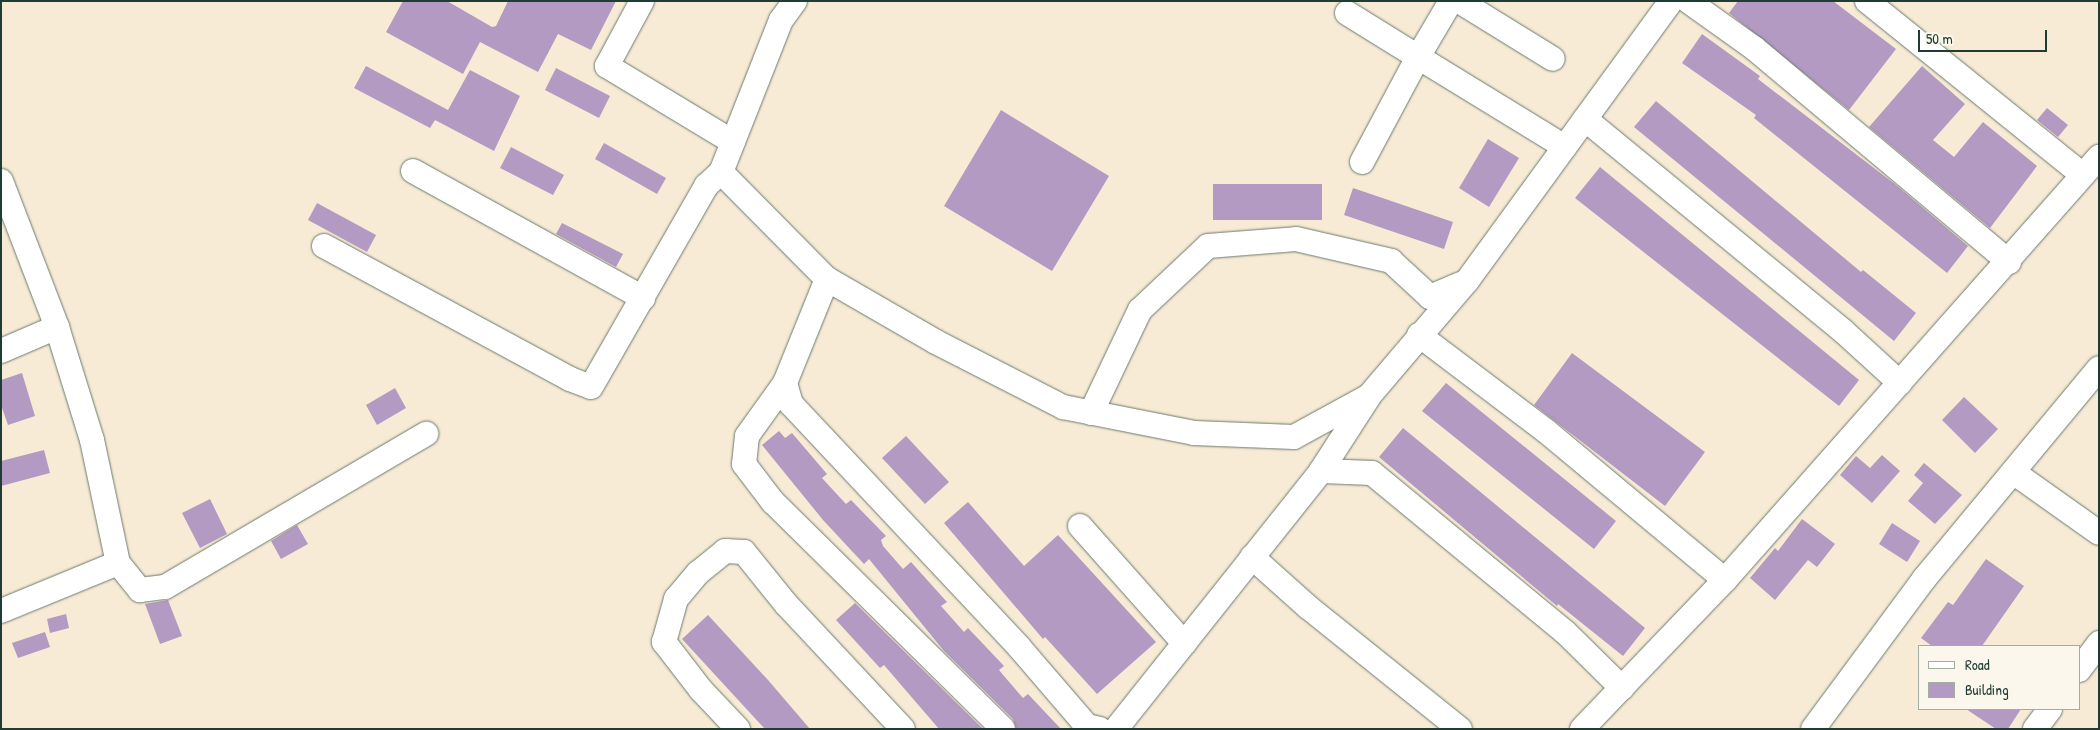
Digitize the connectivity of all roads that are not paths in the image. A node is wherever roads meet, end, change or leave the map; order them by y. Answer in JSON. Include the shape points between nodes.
{"nodes":[{"id":1,"x":642,"y":1,"type":"edge"},
{"id":2,"x":795,"y":1,"type":"edge"},
{"id":3,"x":1451,"y":1,"type":"edge"},
{"id":4,"x":1459,"y":1,"type":"edge"},
{"id":5,"x":1671,"y":1,"type":"edge"},
{"id":6,"x":1688,"y":1,"type":"edge"},
{"id":7,"x":1867,"y":1,"type":"edge"},
{"id":8,"x":1347,"y":12,"type":"dead end"},
{"id":9,"x":1418,"y":57,"type":"junction"},
{"id":10,"x":1553,"y":59,"type":"dead end"},
{"id":11,"x":1585,"y":119,"type":"junction"},
{"id":12,"x":733,"y":142,"type":"junction"},
{"id":13,"x":1565,"y":146,"type":"junction"},
{"id":14,"x":2099,"y":157,"type":"edge"},
{"id":15,"x":1362,"y":162,"type":"dead end"},
{"id":16,"x":413,"y":171,"type":"dead end"},
{"id":17,"x":721,"y":172,"type":"junction"},
{"id":18,"x":2083,"y":175,"type":"junction"},
{"id":19,"x":1,"y":181,"type":"edge"},
{"id":20,"x":324,"y":246,"type":"dead end"},
{"id":21,"x":2009,"y":262,"type":"junction"},
{"id":22,"x":827,"y":279,"type":"junction"},
{"id":23,"x":1467,"y":281,"type":"junction"},
{"id":24,"x":643,"y":298,"type":"junction"},
{"id":25,"x":57,"y":327,"type":"junction"},
{"id":26,"x":1419,"y":335,"type":"junction"},
{"id":27,"x":1,"y":352,"type":"edge"},
{"id":28,"x":2099,"y":368,"type":"edge"},
{"id":29,"x":785,"y":383,"type":"junction"},
{"id":30,"x":1900,"y":383,"type":"junction"},
{"id":31,"x":1369,"y":396,"type":"junction"},
{"id":32,"x":1091,"y":413,"type":"junction"},
{"id":33,"x":426,"y":434,"type":"dead end"},
{"id":34,"x":1321,"y":470,"type":"junction"},
{"id":35,"x":2013,"y":472,"type":"junction"},
{"id":36,"x":1080,"y":526,"type":"dead end"},
{"id":37,"x":2099,"y":533,"type":"edge"},
{"id":38,"x":1252,"y":557,"type":"junction"},
{"id":39,"x":118,"y":563,"type":"junction"},
{"id":40,"x":1725,"y":580,"type":"junction"},
{"id":41,"x":1,"y":611,"type":"edge"},
{"id":42,"x":2099,"y":643,"type":"edge"},
{"id":43,"x":1184,"y":644,"type":"junction"},
{"id":44,"x":2080,"y":669,"type":"edge"},
{"id":45,"x":1622,"y":688,"type":"junction"},
{"id":46,"x":2049,"y":710,"type":"edge"},
{"id":47,"x":738,"y":729,"type":"edge"},
{"id":48,"x":903,"y":729,"type":"edge"},
{"id":49,"x":1003,"y":729,"type":"edge"},
{"id":50,"x":1100,"y":729,"type":"edge"},
{"id":51,"x":1116,"y":729,"type":"edge"},
{"id":52,"x":1460,"y":729,"type":"edge"},
{"id":53,"x":1582,"y":729,"type":"edge"},
{"id":54,"x":1813,"y":729,"type":"edge"},
{"id":55,"x":2035,"y":729,"type":"edge"}],
"edges":[{"from":1,"to":12,"type":"street","via":[[607,66]]},
{"from":2,"to":12,"type":"street","via":[[781,20]]},
{"from":3,"to":9,"type":"street"},
{"from":4,"to":10,"type":"street"},
{"from":5,"to":11,"type":"street"},
{"from":6,"to":21,"type":"street","via":[[1754,48]]},
{"from":7,"to":18,"type":"street"},
{"from":8,"to":9,"type":"street"},
{"from":9,"to":13,"type":"street"},
{"from":9,"to":15,"type":"street"},
{"from":11,"to":13,"type":"street"},
{"from":11,"to":30,"type":"street","via":[[1836,325]]},
{"from":12,"to":17,"type":"street"},
{"from":13,"to":23,"type":"street"},
{"from":14,"to":18,"type":"street"},
{"from":16,"to":24,"type":"street"},
{"from":17,"to":22,"type":"street"},
{"from":17,"to":24,"type":"street","via":[[706,186]]},
{"from":18,"to":21,"type":"street"},
{"from":19,"to":25,"type":"street"},
{"from":20,"to":24,"type":"street","via":[[570,379],[591,387]]},
{"from":21,"to":30,"type":"street"},
{"from":22,"to":29,"type":"street"},
{"from":22,"to":32,"type":"street","via":[[936,342],[1055,403]]},
{"from":23,"to":26,"type":"street"},
{"from":23,"to":32,"type":"street","via":[[1430,297],[1391,261],[1305,241],[1208,246],[1140,310]]},
{"from":25,"to":27,"type":"street"},
{"from":25,"to":39,"type":"street","via":[[92,440]]},
{"from":26,"to":31,"type":"street"},
{"from":26,"to":40,"type":"street","via":[[1546,431]]},
{"from":28,"to":35,"type":"street"},
{"from":29,"to":49,"type":"street","via":[[748,436],[744,464],[773,502]]},
{"from":29,"to":50,"type":"street","via":[[791,404],[1019,647],[1087,726]]},
{"from":30,"to":40,"type":"street"},
{"from":31,"to":32,"type":"street","via":[[1294,437],[1194,433]]},
{"from":31,"to":34,"type":"street"},
{"from":33,"to":39,"type":"street","via":[[165,588],[140,590]]},
{"from":34,"to":38,"type":"street"},
{"from":34,"to":45,"type":"street","via":[[1372,473],[1566,632]]},
{"from":35,"to":37,"type":"street"},
{"from":35,"to":54,"type":"street","via":[[1924,579]]},
{"from":36,"to":43,"type":"street"},
{"from":38,"to":43,"type":"street"},
{"from":38,"to":52,"type":"street","via":[[1308,607]]},
{"from":39,"to":41,"type":"street"},
{"from":40,"to":45,"type":"street"},
{"from":42,"to":44,"type":"street"},
{"from":43,"to":51,"type":"street"},
{"from":45,"to":53,"type":"street"},
{"from":46,"to":55,"type":"street"},
{"from":47,"to":48,"type":"street","via":[[701,690],[664,642],[676,599],[698,573],[725,551],[744,552],[786,604]]}]}
